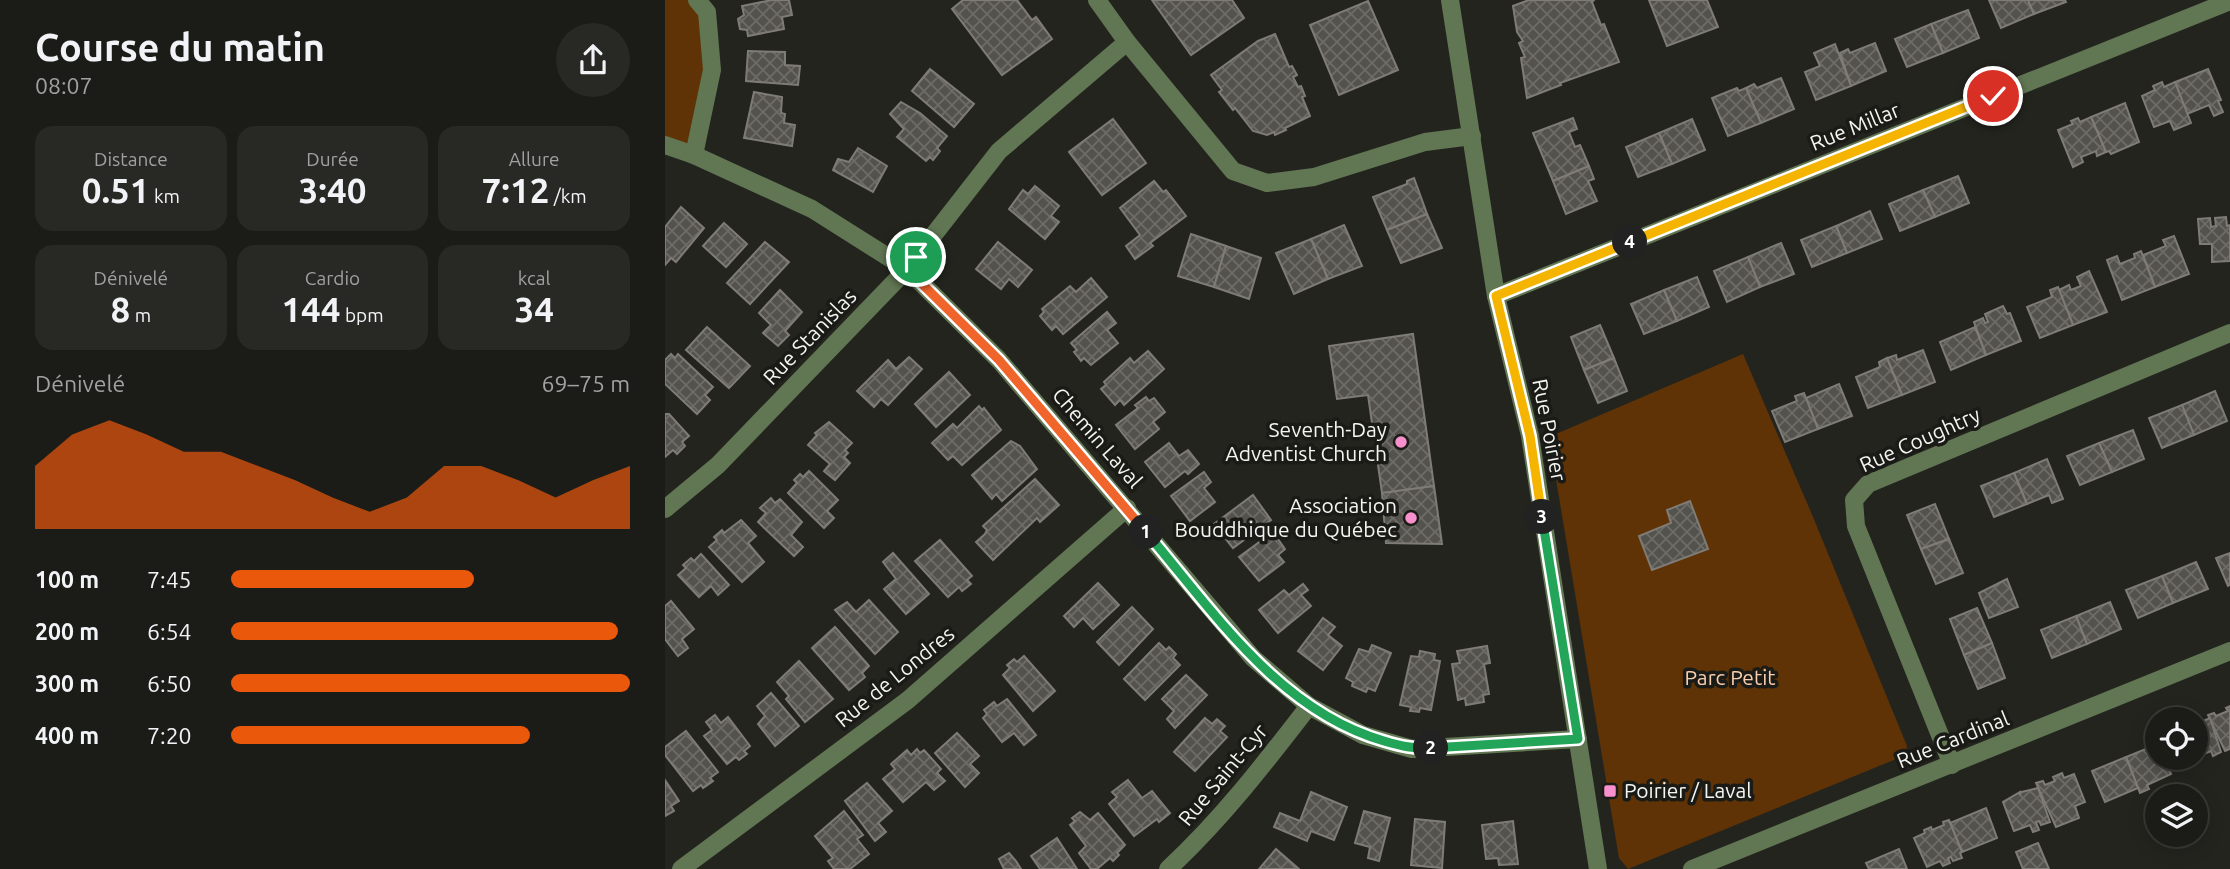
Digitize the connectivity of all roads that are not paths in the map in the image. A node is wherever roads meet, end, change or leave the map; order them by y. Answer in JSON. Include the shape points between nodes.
{"nodes":[{"id":1,"x":697,"y":0,"type":"edge"},
{"id":2,"x":1097,"y":0,"type":"edge"},
{"id":3,"x":1450,"y":0,"type":"edge"},
{"id":4,"x":2230,"y":1,"type":"edge"},
{"id":5,"x":1127,"y":42,"type":"junction"},
{"id":6,"x":1472,"y":136,"type":"junction"},
{"id":7,"x":665,"y":145,"type":"edge"},
{"id":8,"x":694,"y":155,"type":"junction"},
{"id":9,"x":907,"y":269,"type":"junction"},
{"id":10,"x":1496,"y":296,"type":"junction"},
{"id":11,"x":2230,"y":333,"type":"edge"},
{"id":12,"x":1126,"y":508,"type":"junction"},
{"id":13,"x":665,"y":509,"type":"edge"},
{"id":14,"x":2230,"y":651,"type":"edge"},
{"id":15,"x":1309,"y":706,"type":"junction"},
{"id":16,"x":1578,"y":739,"type":"junction"},
{"id":17,"x":1952,"y":765,"type":"junction"},
{"id":18,"x":681,"y":869,"type":"edge"},
{"id":19,"x":1168,"y":869,"type":"edge"},
{"id":20,"x":1598,"y":869,"type":"edge"},
{"id":21,"x":1692,"y":869,"type":"edge"}],
"edges":[{"from":1,"to":8,"type":"street","via":[[707,12],[712,70]]},
{"from":2,"to":5,"type":"street"},
{"from":3,"to":6,"type":"street","name":"Rue Poirier"},
{"from":4,"to":10,"type":"street","name":"Rue Millar"},
{"from":5,"to":6,"type":"street","via":[[1233,171],[1266,183],[1314,177],[1425,142]]},
{"from":5,"to":9,"type":"street","name":"Rue Stanislas","via":[[999,151]]},
{"from":6,"to":10,"type":"street","name":"Rue Poirier"},
{"from":7,"to":8,"type":"street","name":"Chemin Laval"},
{"from":8,"to":9,"type":"street","name":"Chemin Laval","via":[[812,209]]},
{"from":9,"to":12,"type":"street","name":"Chemin Laval","via":[[999,360]]},
{"from":9,"to":13,"type":"street","name":"Rue Stanislas","via":[[718,465]]},
{"from":10,"to":16,"type":"street","name":"Rue Poirier","via":[[1530,436]]},
{"from":11,"to":17,"type":"street","name":"Rue Coughtry","via":[[1868,484],[1854,500],[1856,526]]},
{"from":12,"to":15,"type":"street","name":"Chemin Laval","via":[[1253,658]]},
{"from":12,"to":18,"type":"street","name":"Rue de Londres","via":[[908,700]]},
{"from":14,"to":17,"type":"street","name":"Rue Cardinal"},
{"from":15,"to":16,"type":"street","name":"Chemin Laval","via":[[1363,735],[1412,749]]},
{"from":15,"to":19,"type":"street","name":"Rue Saint-Cyr","via":[[1250,781]]},
{"from":16,"to":20,"type":"street","name":"Rue Poirier"},
{"from":17,"to":21,"type":"street","name":"Rue Cardinal"}]}
